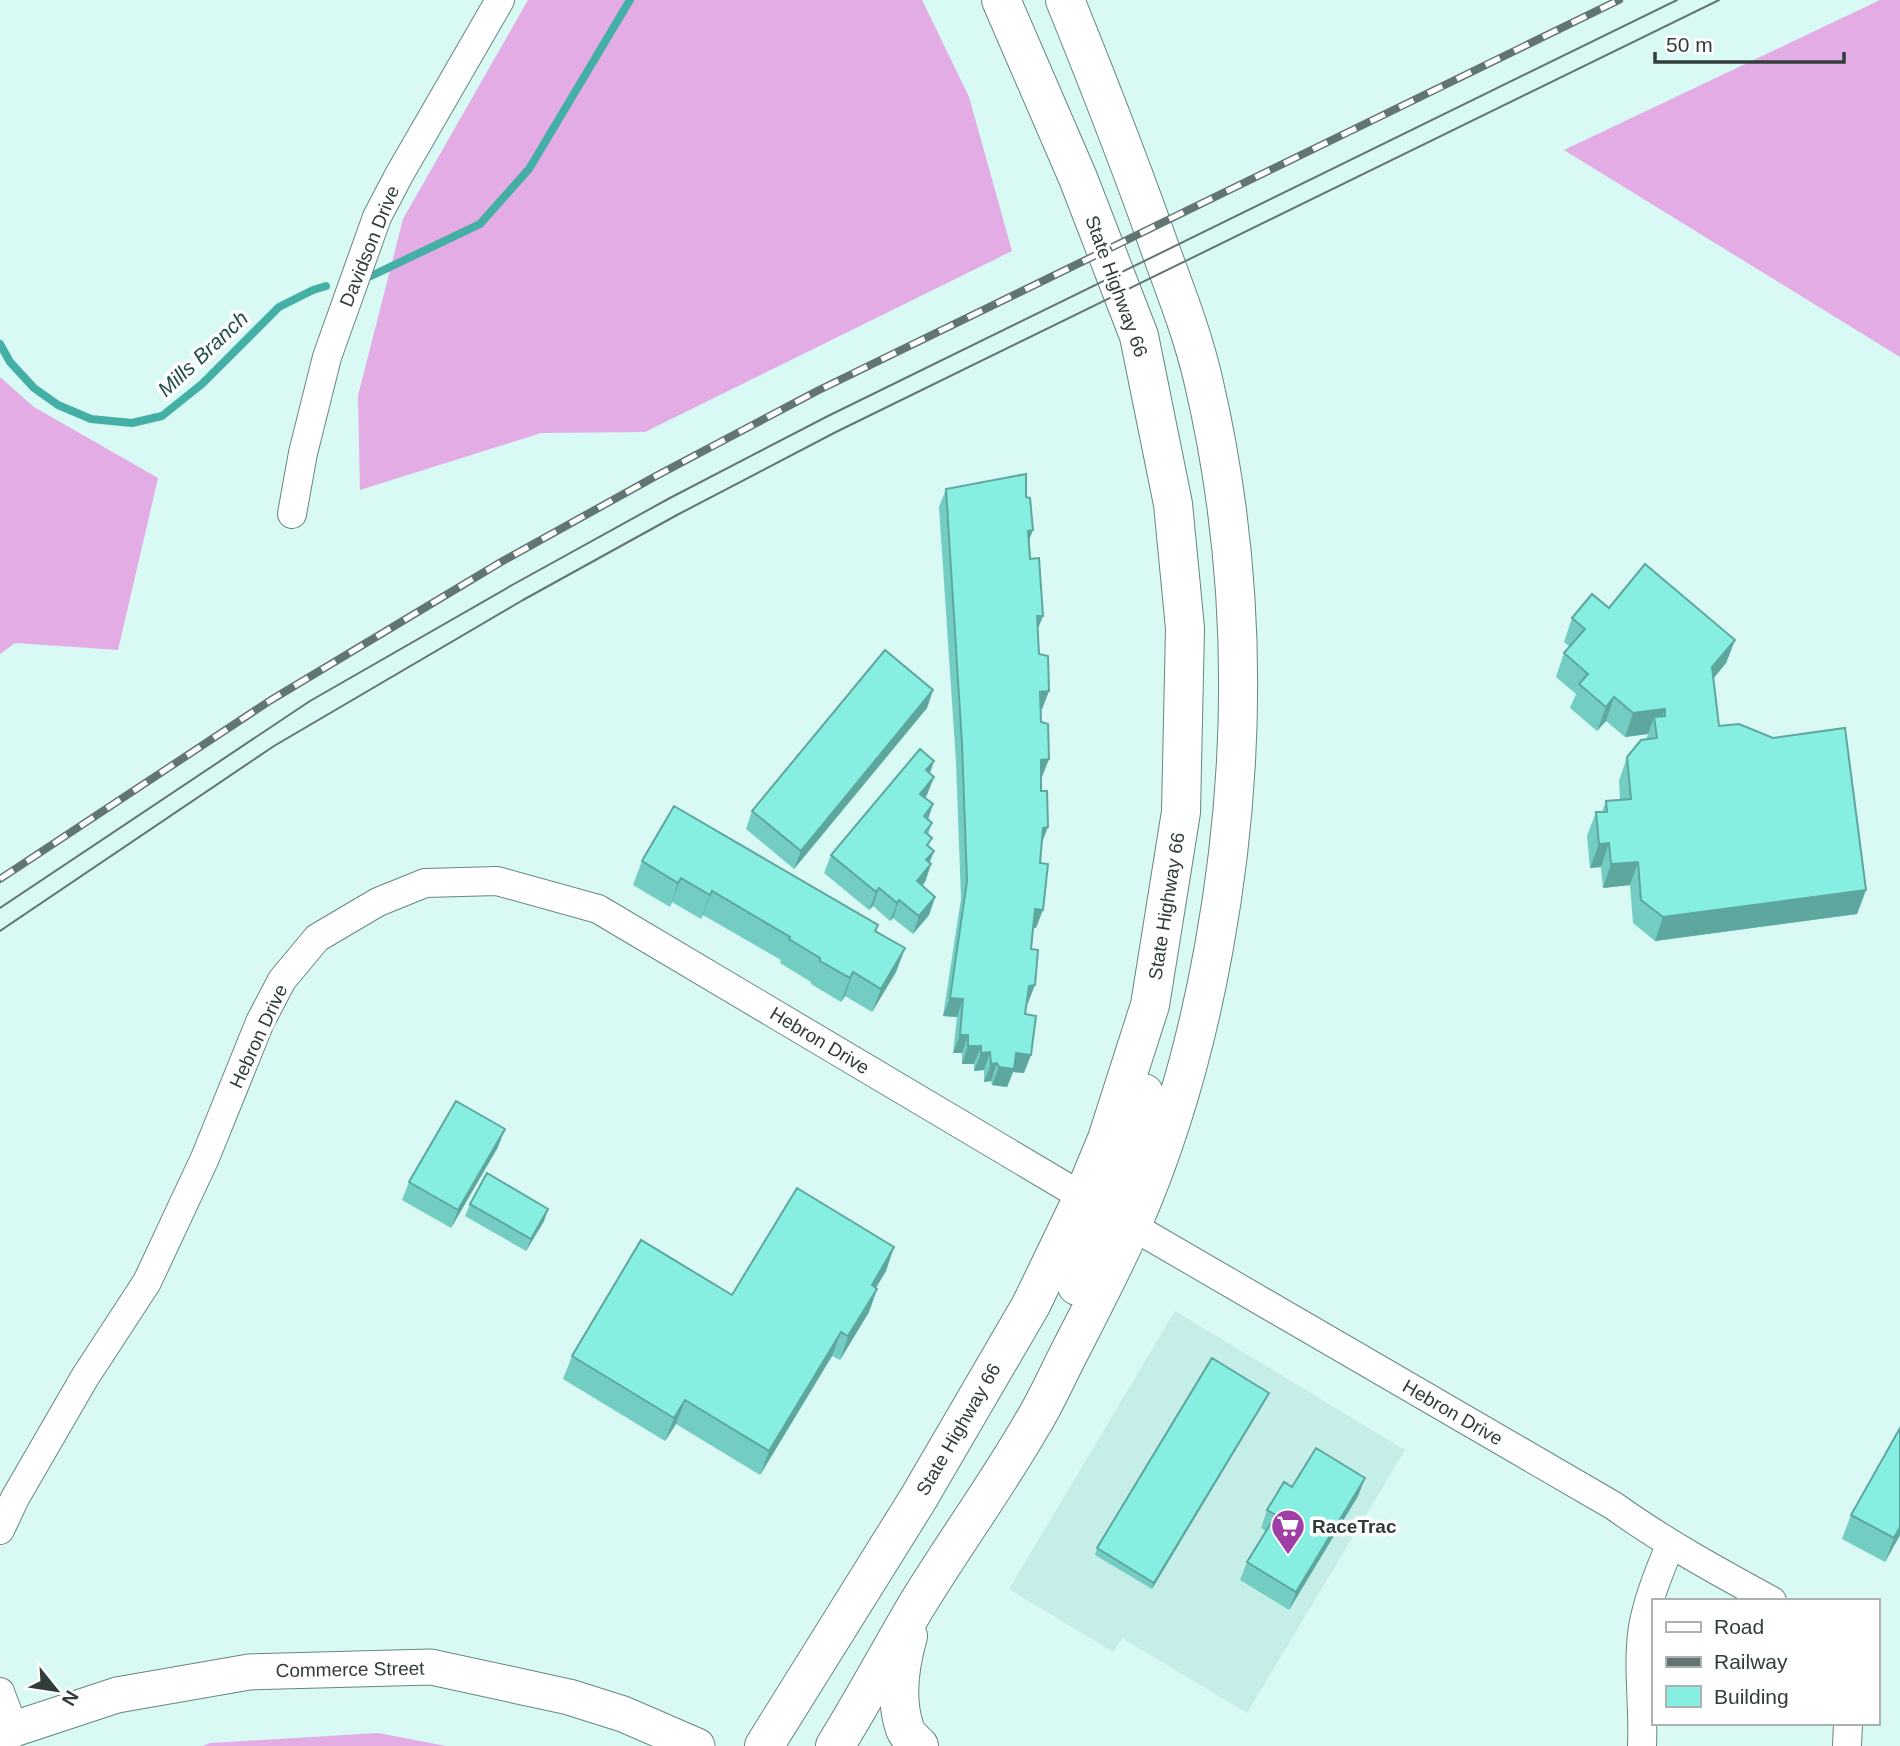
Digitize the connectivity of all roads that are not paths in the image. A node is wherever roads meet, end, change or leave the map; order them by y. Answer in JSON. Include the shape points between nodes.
{"nodes":[{"id":1,"x":500,"y":0,"type":"edge"},
{"id":2,"x":1001,"y":0,"type":"edge"},
{"id":3,"x":1065,"y":0,"type":"edge"},
{"id":4,"x":292,"y":513,"type":"dead end"},
{"id":5,"x":1147,"y":1013,"type":"junction"},
{"id":6,"x":1083,"y":1197,"type":"junction"},
{"id":7,"x":1132,"y":1226,"type":"junction"},
{"id":8,"x":1034,"y":1423,"type":"junction"},
{"id":9,"x":0,"y":1530,"type":"edge"},
{"id":10,"x":1671,"y":1544,"type":"junction"},
{"id":11,"x":1768,"y":1599,"type":"edge"},
{"id":12,"x":917,"y":1605,"type":"junction"},
{"id":13,"x":0,"y":1692,"type":"edge"},
{"id":14,"x":1848,"y":1725,"type":"edge"},
{"id":15,"x":7,"y":1733,"type":"edge"},
{"id":16,"x":697,"y":1746,"type":"edge"},
{"id":17,"x":764,"y":1746,"type":"edge"},
{"id":18,"x":835,"y":1746,"type":"edge"},
{"id":19,"x":919,"y":1746,"type":"edge"},
{"id":20,"x":1642,"y":1746,"type":"edge"},
{"id":21,"x":1847,"y":1746,"type":"edge"}],
"edges":[{"from":1,"to":4,"type":"street","name":"Davidson Drive","via":[[377,217],[327,357]]},
{"from":2,"to":5,"type":"main road","name":"State Highway 66","via":[[1078,178],[1139,337],[1173,504],[1185,628],[1181,812]]},
{"from":3,"to":7,"type":"main road","via":[[1126,150],[1202,373],[1225,499],[1238,624],[1236,780],[1204,1003],[1183,1085]]},
{"from":5,"to":6,"type":"main road","name":"State Highway 66","via":[[1107,1139]]},
{"from":5,"to":7,"type":"main road","via":[[1147,1078],[1124,1192],[1127,1222]]},
{"from":6,"to":8,"type":"main road","via":[[1098,1213],[1097,1239],[1044,1357]]},
{"from":6,"to":9,"type":"street","name":"Hebron Drive","via":[[598,909],[497,881],[425,883],[378,902],[317,938],[282,980],[147,1282],[78,1390]]},
{"from":6,"to":17,"type":"main road","name":"State Highway 66","via":[[1031,1305],[918,1499]]},
{"from":7,"to":8,"type":"main road"},
{"from":7,"to":10,"type":"street","name":"Hebron Drive","via":[[1614,1506]]},
{"from":8,"to":12,"type":"main road"},
{"from":10,"to":11,"type":"street","name":"Hebron Drive"},
{"from":10,"to":20,"type":"street","via":[[1643,1628]]},
{"from":12,"to":18,"type":"main road"},
{"from":12,"to":19,"type":"main road","via":[[903,1654],[900,1694],[905,1731]]},
{"from":13,"to":15,"type":"street"},
{"from":14,"to":21,"type":"street"},
{"from":15,"to":16,"type":"street","name":"Commerce Street","via":[[117,1695],[249,1672],[431,1667],[569,1697]]}]}
